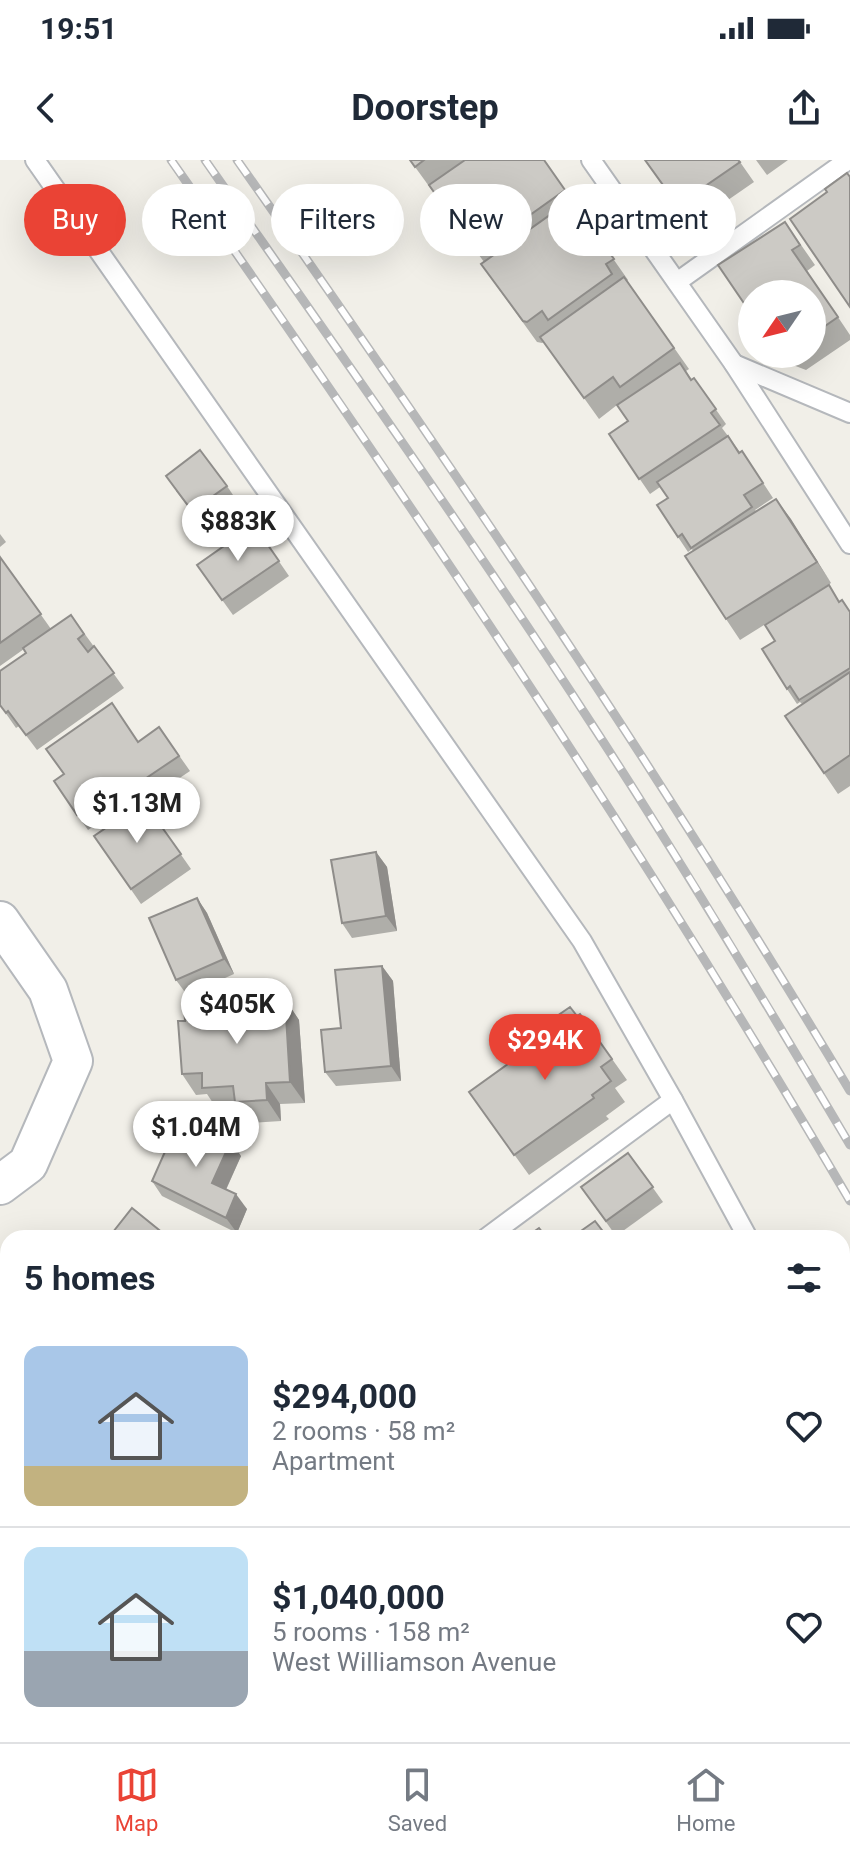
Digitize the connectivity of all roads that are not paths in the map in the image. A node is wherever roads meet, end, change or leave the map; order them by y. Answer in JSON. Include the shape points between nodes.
{"nodes":[{"id":1,"x":35,"y":160,"type":"edge"},
{"id":2,"x":591,"y":160,"type":"edge"},
{"id":3,"x":848,"y":160,"type":"edge"},
{"id":4,"x":677,"y":282,"type":"junction"},
{"id":5,"x":734,"y":364,"type":"junction"},
{"id":6,"x":850,"y":413,"type":"edge"},
{"id":7,"x":850,"y":544,"type":"edge"},
{"id":8,"x":0,"y":921,"type":"edge"},
{"id":9,"x":673,"y":1100,"type":"junction"},
{"id":10,"x":0,"y":1185,"type":"edge"},
{"id":11,"x":497,"y":1230,"type":"edge"},
{"id":12,"x":744,"y":1230,"type":"edge"}],
"edges":[{"from":1,"to":9,"type":"lane","via":[[582,941]]},
{"from":2,"to":4,"type":"lane"},
{"from":3,"to":4,"type":"lane"},
{"from":4,"to":5,"type":"lane"},
{"from":5,"to":6,"type":"lane"},
{"from":5,"to":7,"type":"lane"},
{"from":8,"to":10,"type":"street","via":[[48,990],[73,1061],[28,1164]]},
{"from":9,"to":11,"type":"lane"},
{"from":9,"to":12,"type":"lane"}]}
